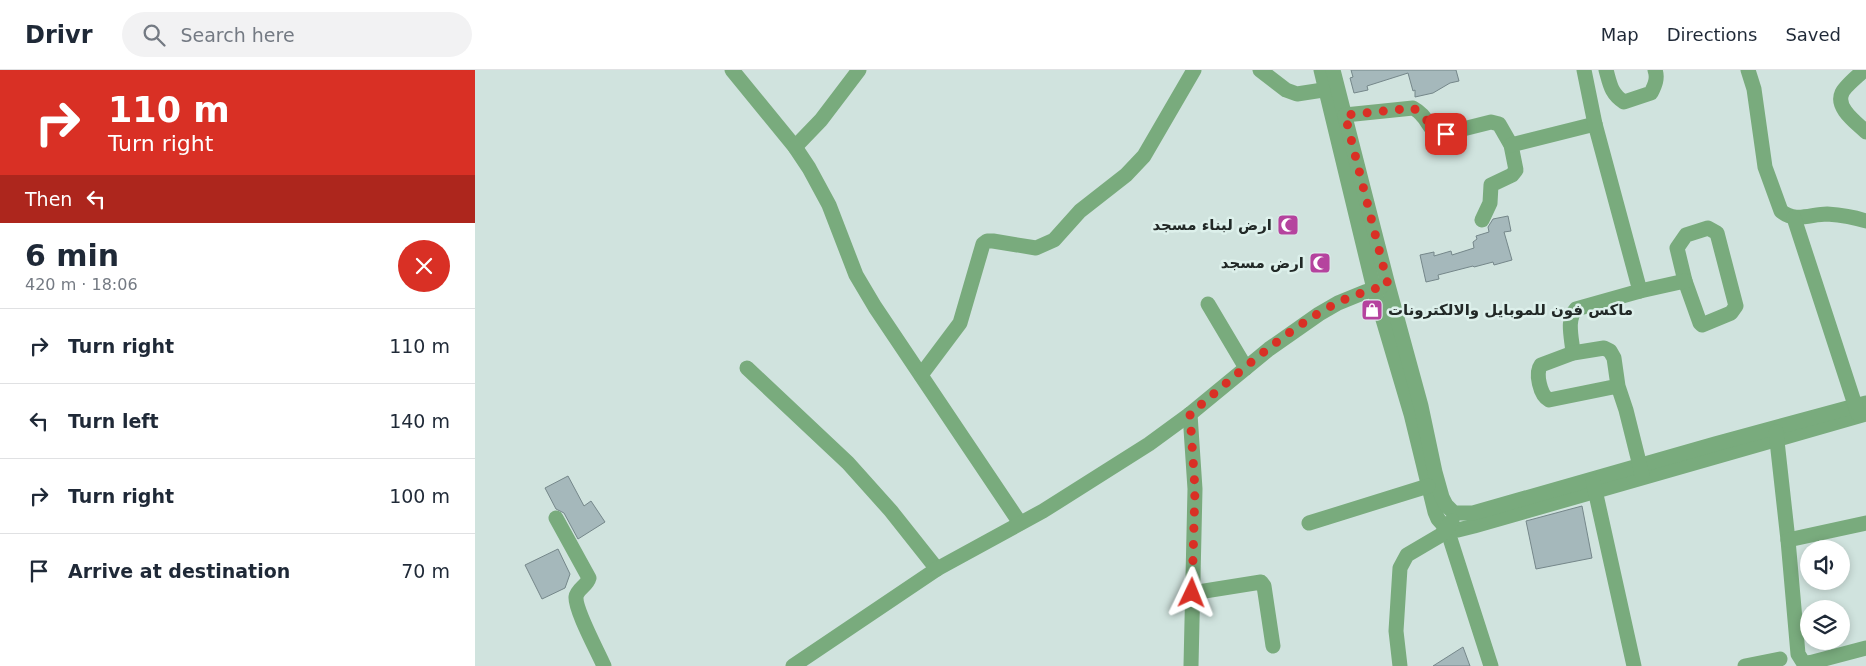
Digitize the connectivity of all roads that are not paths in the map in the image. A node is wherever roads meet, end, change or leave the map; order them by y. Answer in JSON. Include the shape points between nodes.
{"nodes":[{"id":1,"x":732,"y":70,"type":"edge"},
{"id":2,"x":859,"y":70,"type":"edge"},
{"id":3,"x":1193,"y":70,"type":"edge"},
{"id":4,"x":1260,"y":70,"type":"edge"},
{"id":5,"x":1321,"y":70,"type":"edge"},
{"id":6,"x":1333,"y":70,"type":"edge"},
{"id":7,"x":1584,"y":70,"type":"edge"},
{"id":8,"x":1607,"y":70,"type":"edge"},
{"id":9,"x":1655,"y":70,"type":"edge"},
{"id":10,"x":1749,"y":70,"type":"edge"},
{"id":11,"x":1864,"y":70,"type":"edge"},
{"id":12,"x":1332,"y":88,"type":"junction"},
{"id":13,"x":1345,"y":115,"type":"junction"},
{"id":14,"x":1595,"y":124,"type":"junction"},
{"id":15,"x":1866,"y":132,"type":"edge"},
{"id":16,"x":1511,"y":145,"type":"junction"},
{"id":17,"x":795,"y":147,"type":"junction"},
{"id":18,"x":1794,"y":218,"type":"junction"},
{"id":19,"x":1482,"y":220,"type":"dead end"},
{"id":20,"x":1866,"y":221,"type":"edge"},
{"id":21,"x":1685,"y":281,"type":"junction"},
{"id":22,"x":1381,"y":287,"type":"junction"},
{"id":23,"x":1640,"y":291,"type":"junction"},
{"id":24,"x":1208,"y":304,"type":"dead end"},
{"id":25,"x":1573,"y":352,"type":"junction"},
{"id":26,"x":747,"y":368,"type":"dead end"},
{"id":27,"x":1246,"y":368,"type":"junction"},
{"id":28,"x":921,"y":375,"type":"junction"},
{"id":29,"x":1618,"y":386,"type":"junction"},
{"id":30,"x":1862,"y":409,"type":"edge"},
{"id":31,"x":1190,"y":414,"type":"junction"},
{"id":32,"x":1776,"y":434,"type":"junction"},
{"id":33,"x":1641,"y":472,"type":"junction"},
{"id":34,"x":1428,"y":486,"type":"junction"},
{"id":35,"x":1594,"y":486,"type":"junction"},
{"id":36,"x":1456,"y":514,"type":"junction"},
{"id":37,"x":555,"y":518,"type":"dead end"},
{"id":38,"x":1020,"y":523,"type":"junction"},
{"id":39,"x":1309,"y":523,"type":"dead end"},
{"id":40,"x":1866,"y":523,"type":"edge"},
{"id":41,"x":1447,"y":529,"type":"junction"},
{"id":42,"x":1788,"y":540,"type":"junction"},
{"id":43,"x":937,"y":568,"type":"junction"},
{"id":44,"x":1192,"y":593,"type":"junction"},
{"id":45,"x":1273,"y":646,"type":"dead end"},
{"id":46,"x":1866,"y":648,"type":"edge"},
{"id":47,"x":1780,"y":659,"type":"dead end"},
{"id":48,"x":1822,"y":663,"type":"edge"},
{"id":49,"x":604,"y":666,"type":"edge"},
{"id":50,"x":793,"y":666,"type":"edge"},
{"id":51,"x":1191,"y":666,"type":"edge"},
{"id":52,"x":1400,"y":666,"type":"edge"},
{"id":53,"x":1491,"y":666,"type":"edge"},
{"id":54,"x":1634,"y":666,"type":"edge"},
{"id":55,"x":1745,"y":666,"type":"edge"}],
"edges":[{"from":1,"to":17,"type":"street"},
{"from":2,"to":17,"type":"street","via":[[821,120]]},
{"from":3,"to":28,"type":"street","via":[[1144,156],[1081,211],[1054,240],[1036,248],[987,240],[983,244],[960,323]]},
{"from":4,"to":12,"type":"street","via":[[1286,90],[1297,94]]},
{"from":5,"to":12,"type":"street"},
{"from":6,"to":12,"type":"street"},
{"from":7,"to":14,"type":"street"},
{"from":8,"to":9,"type":"street","via":[[1612,91],[1624,102],[1651,93],[1657,74]]},
{"from":10,"to":18,"type":"street","via":[[1755,89],[1765,167],[1781,211]]},
{"from":11,"to":15,"type":"street","via":[[1842,93],[1841,102],[1844,110]]},
{"from":12,"to":13,"type":"street"},
{"from":12,"to":22,"type":"street"},
{"from":13,"to":16,"type":"street","via":[[1413,108],[1439,135],[1494,122],[1499,124]]},
{"from":13,"to":22,"type":"street"},
{"from":14,"to":16,"type":"street"},
{"from":14,"to":23,"type":"street"},
{"from":16,"to":19,"type":"street","via":[[1515,172],[1491,185],[1490,203]]},
{"from":17,"to":28,"type":"street","via":[[829,204],[856,275]]},
{"from":18,"to":20,"type":"street","via":[[1827,214]]},
{"from":18,"to":30,"type":"street"},
{"from":21,"to":21,"type":"street","via":[[1677,248],[1681,240],[1686,235],[1713,229],[1717,233],[1736,306],[1731,313],[1702,325]]},
{"from":21,"to":23,"type":"street"},
{"from":22,"to":27,"type":"street","via":[[1319,314]]},
{"from":22,"to":34,"type":"street"},
{"from":22,"to":36,"type":"street","via":[[1421,406],[1442,497]]},
{"from":23,"to":25,"type":"street","via":[[1576,309],[1570,322]]},
{"from":24,"to":27,"type":"street"},
{"from":25,"to":29,"type":"street","via":[[1604,348],[1609,351],[1614,358]]},
{"from":25,"to":29,"type":"street","via":[[1539,366],[1539,379],[1547,400]]},
{"from":26,"to":43,"type":"street","via":[[848,463]]},
{"from":27,"to":31,"type":"street"},
{"from":28,"to":38,"type":"street"},
{"from":29,"to":33,"type":"street"},
{"from":30,"to":32,"type":"street"},
{"from":31,"to":38,"type":"street","via":[[1079,490]]},
{"from":31,"to":44,"type":"street","via":[[1195,489]]},
{"from":32,"to":33,"type":"street"},
{"from":32,"to":42,"type":"street"},
{"from":33,"to":35,"type":"street"},
{"from":34,"to":39,"type":"street"},
{"from":34,"to":41,"type":"street","via":[[1438,519]]},
{"from":35,"to":36,"type":"street"},
{"from":35,"to":41,"type":"street","via":[[1474,526]]},
{"from":35,"to":54,"type":"street"},
{"from":36,"to":41,"type":"street"},
{"from":37,"to":49,"type":"street","via":[[589,578],[576,598]]},
{"from":38,"to":43,"type":"street"},
{"from":40,"to":42,"type":"street"},
{"from":41,"to":52,"type":"street","via":[[1407,555],[1400,568],[1396,631]]},
{"from":41,"to":53,"type":"street"},
{"from":42,"to":48,"type":"street","via":[[1798,654],[1806,664]]},
{"from":43,"to":50,"type":"street"},
{"from":44,"to":45,"type":"street","via":[[1263,583]]},
{"from":44,"to":51,"type":"street"},
{"from":46,"to":48,"type":"street"},
{"from":47,"to":55,"type":"street"}]}
